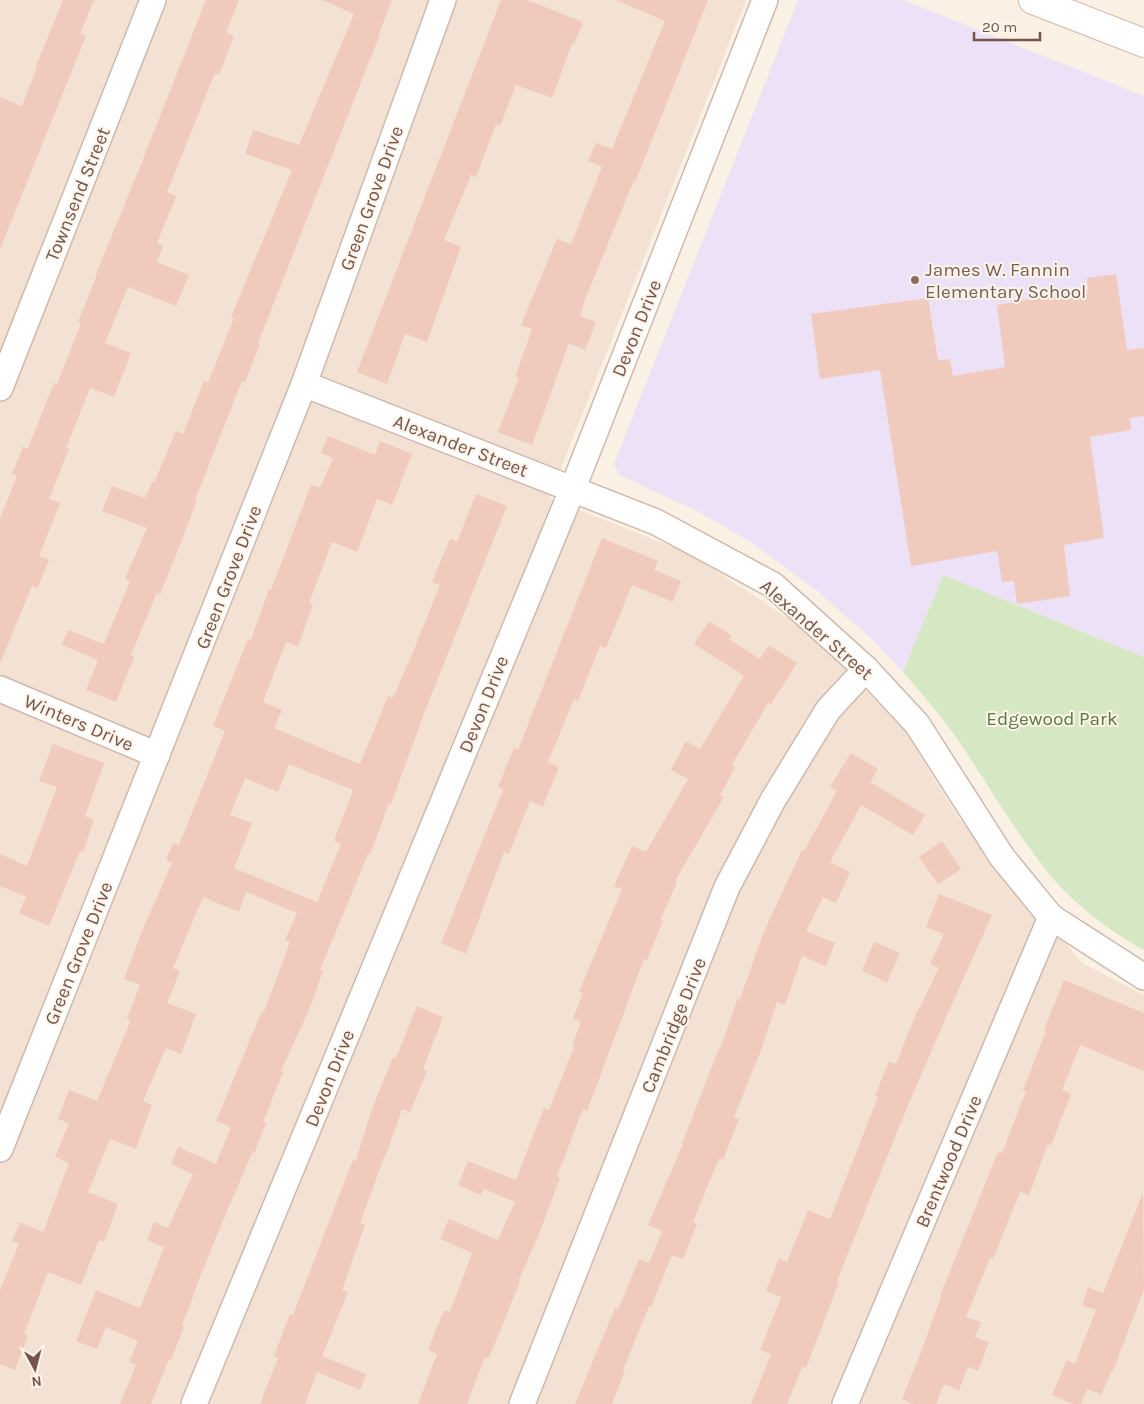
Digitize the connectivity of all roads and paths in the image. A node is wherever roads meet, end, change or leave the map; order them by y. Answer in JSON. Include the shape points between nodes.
{"nodes":[{"id":1,"x":153,"y":0,"type":"edge"},
{"id":2,"x":443,"y":0,"type":"edge"},
{"id":3,"x":765,"y":0,"type":"edge"},
{"id":4,"x":1033,"y":0,"type":"edge"},
{"id":5,"x":1144,"y":43,"type":"edge"},
{"id":6,"x":304,"y":384,"type":"junction"},
{"id":7,"x":0,"y":388,"type":"edge"},
{"id":8,"x":573,"y":488,"type":"junction"},
{"id":9,"x":866,"y":669,"type":"junction"},
{"id":10,"x":0,"y":689,"type":"edge"},
{"id":11,"x":157,"y":755,"type":"junction"},
{"id":12,"x":1051,"y":917,"type":"junction"},
{"id":13,"x":1144,"y":977,"type":"edge"},
{"id":14,"x":0,"y":1149,"type":"edge"},
{"id":15,"x":194,"y":1404,"type":"edge"},
{"id":16,"x":522,"y":1404,"type":"edge"},
{"id":17,"x":845,"y":1404,"type":"edge"}],
"edges":[{"from":1,"to":7,"type":"street","name":"Townsend Street"},
{"from":2,"to":6,"type":"street","name":"Green Grove Drive"},
{"from":3,"to":8,"type":"street","name":"Devon Drive"},
{"from":4,"to":5,"type":"main road"},
{"from":6,"to":8,"type":"street","name":"Alexander Street"},
{"from":6,"to":11,"type":"street","name":"Green Grove Drive"},
{"from":8,"to":9,"type":"street","name":"Alexander Street","via":[[656,522],[772,585]]},
{"from":8,"to":15,"type":"street","name":"Devon Drive"},
{"from":9,"to":12,"type":"street","name":"Alexander Street","via":[[917,724],[1002,858]]},
{"from":9,"to":16,"type":"street","name":"Cambridge Drive","via":[[828,710],[773,800],[728,887]]},
{"from":10,"to":11,"type":"street","name":"Winters Drive"},
{"from":11,"to":14,"type":"street","name":"Green Grove Drive"},
{"from":12,"to":13,"type":"street","name":"Alexander Street"},
{"from":12,"to":17,"type":"street","name":"Brentwood Drive"}]}
